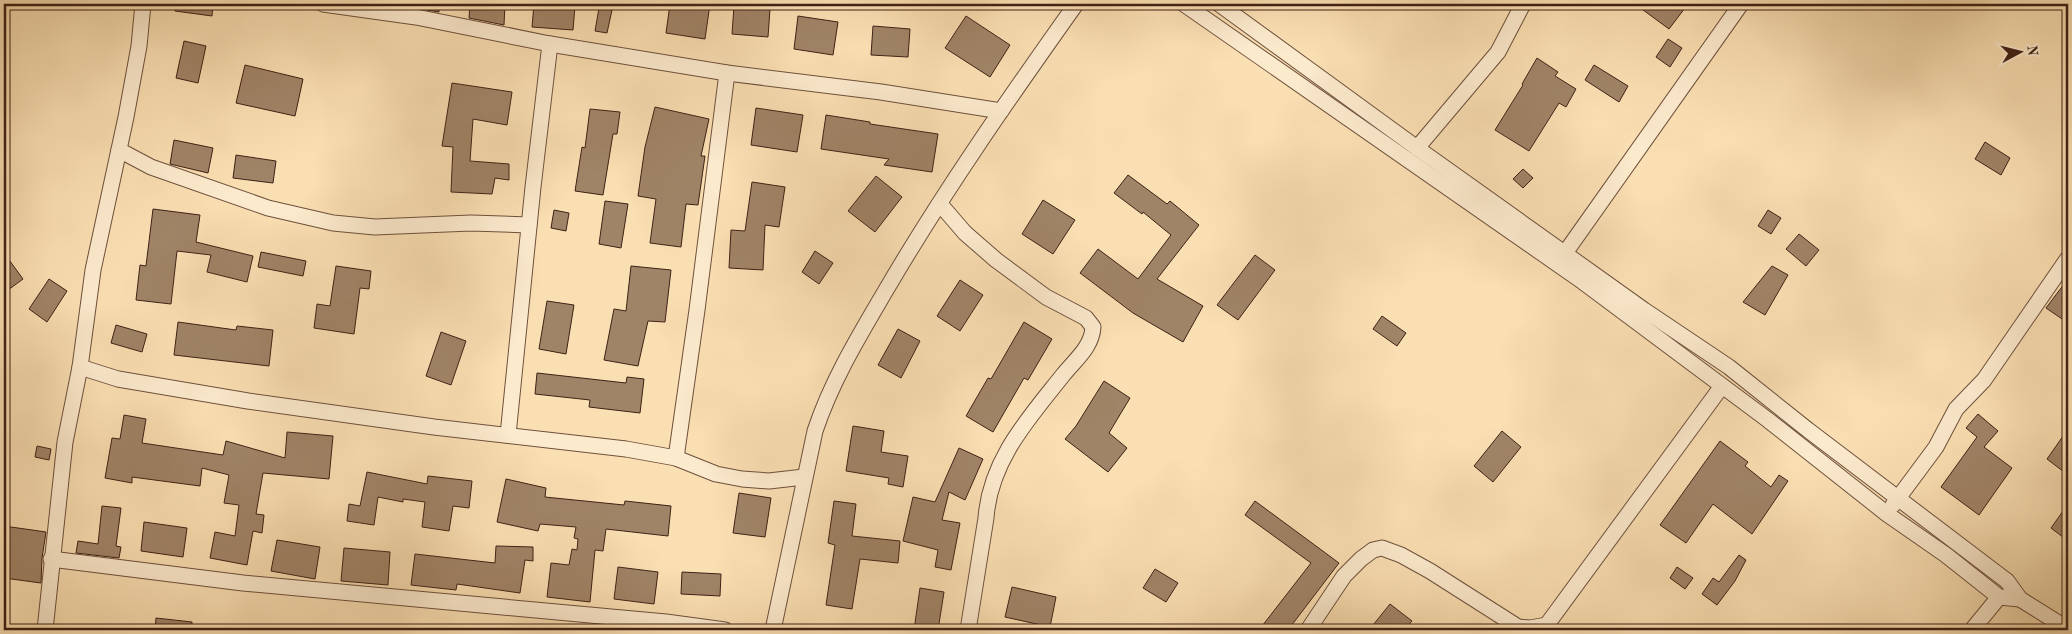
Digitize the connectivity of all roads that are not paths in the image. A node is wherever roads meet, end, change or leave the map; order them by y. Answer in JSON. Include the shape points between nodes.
{"nodes":[{"id":1,"x":143,"y":4,"type":"edge"},
{"id":2,"x":323,"y":4,"type":"edge"},
{"id":3,"x":1076,"y":4,"type":"edge"},
{"id":4,"x":1184,"y":4,"type":"edge"},
{"id":5,"x":1219,"y":4,"type":"edge"},
{"id":6,"x":1523,"y":4,"type":"edge"},
{"id":7,"x":1742,"y":4,"type":"edge"},
{"id":8,"x":550,"y":44,"type":"junction"},
{"id":9,"x":727,"y":73,"type":"junction"},
{"id":10,"x":1001,"y":111,"type":"junction"},
{"id":11,"x":1417,"y":148,"type":"junction"},
{"id":12,"x":119,"y":150,"type":"junction"},
{"id":13,"x":940,"y":204,"type":"junction"},
{"id":14,"x":529,"y":225,"type":"junction"},
{"id":15,"x":1565,"y":253,"type":"junction"},
{"id":16,"x":2068,"y":258,"type":"edge"},
{"id":17,"x":80,"y":367,"type":"junction"},
{"id":18,"x":1722,"y":386,"type":"junction"},
{"id":19,"x":508,"y":435,"type":"junction"},
{"id":20,"x":676,"y":458,"type":"junction"},
{"id":21,"x":804,"y":477,"type":"junction"},
{"id":22,"x":1899,"y":498,"type":"junction"},
{"id":23,"x":1887,"y":514,"type":"junction"},
{"id":24,"x":51,"y":559,"type":"junction"},
{"id":25,"x":1999,"y":597,"type":"junction"},
{"id":26,"x":2020,"y":599,"type":"junction"},
{"id":27,"x":1545,"y":628,"type":"edge"},
{"id":28,"x":2068,"y":629,"type":"edge"},
{"id":29,"x":45,"y":630,"type":"edge"},
{"id":30,"x":725,"y":630,"type":"edge"},
{"id":31,"x":773,"y":630,"type":"edge"},
{"id":32,"x":968,"y":630,"type":"edge"},
{"id":33,"x":1308,"y":630,"type":"edge"},
{"id":34,"x":1972,"y":630,"type":"edge"}],
"edges":[{"from":1,"to":12,"type":"street","via":[[139,46]]},
{"from":2,"to":8,"type":"street","via":[[416,17]]},
{"from":3,"to":10,"type":"street"},
{"from":4,"to":18,"type":"street","via":[[1579,279]]},
{"from":5,"to":11,"type":"street"},
{"from":6,"to":11,"type":"street","via":[[1498,52]]},
{"from":7,"to":15,"type":"street"},
{"from":8,"to":9,"type":"street"},
{"from":8,"to":14,"type":"street"},
{"from":9,"to":10,"type":"street"},
{"from":9,"to":20,"type":"street"},
{"from":10,"to":13,"type":"street"},
{"from":11,"to":15,"type":"street"},
{"from":12,"to":14,"type":"street","via":[[151,168],[268,208],[333,223],[375,227],[471,223]]},
{"from":12,"to":17,"type":"street","via":[[93,270]]},
{"from":13,"to":21,"type":"street","via":[[906,255],[839,370],[815,431]]},
{"from":13,"to":32,"type":"street","via":[[965,233],[996,260],[1046,296],[1086,318],[1093,327],[1088,346],[1040,405],[995,473],[987,501]]},
{"from":14,"to":19,"type":"street"},
{"from":15,"to":22,"type":"street","via":[[1729,367]]},
{"from":16,"to":22,"type":"street","via":[[1984,380],[1956,409],[1936,446]]},
{"from":17,"to":19,"type":"street","via":[[118,379],[248,401]]},
{"from":17,"to":24,"type":"street","via":[[65,442]]},
{"from":18,"to":23,"type":"street"},
{"from":18,"to":27,"type":"street"},
{"from":19,"to":20,"type":"street"},
{"from":20,"to":21,"type":"street","via":[[716,474],[742,479]]},
{"from":21,"to":31,"type":"street"},
{"from":22,"to":23,"type":"street"},
{"from":22,"to":26,"type":"street","via":[[2007,581]]},
{"from":23,"to":25,"type":"street"},
{"from":24,"to":29,"type":"street"},
{"from":24,"to":30,"type":"street","via":[[243,583]]},
{"from":25,"to":26,"type":"street"},
{"from":25,"to":34,"type":"street"},
{"from":26,"to":28,"type":"street"},
{"from":27,"to":33,"type":"street","via":[[1518,627],[1430,571],[1382,548],[1373,550],[1344,576]]}]}
